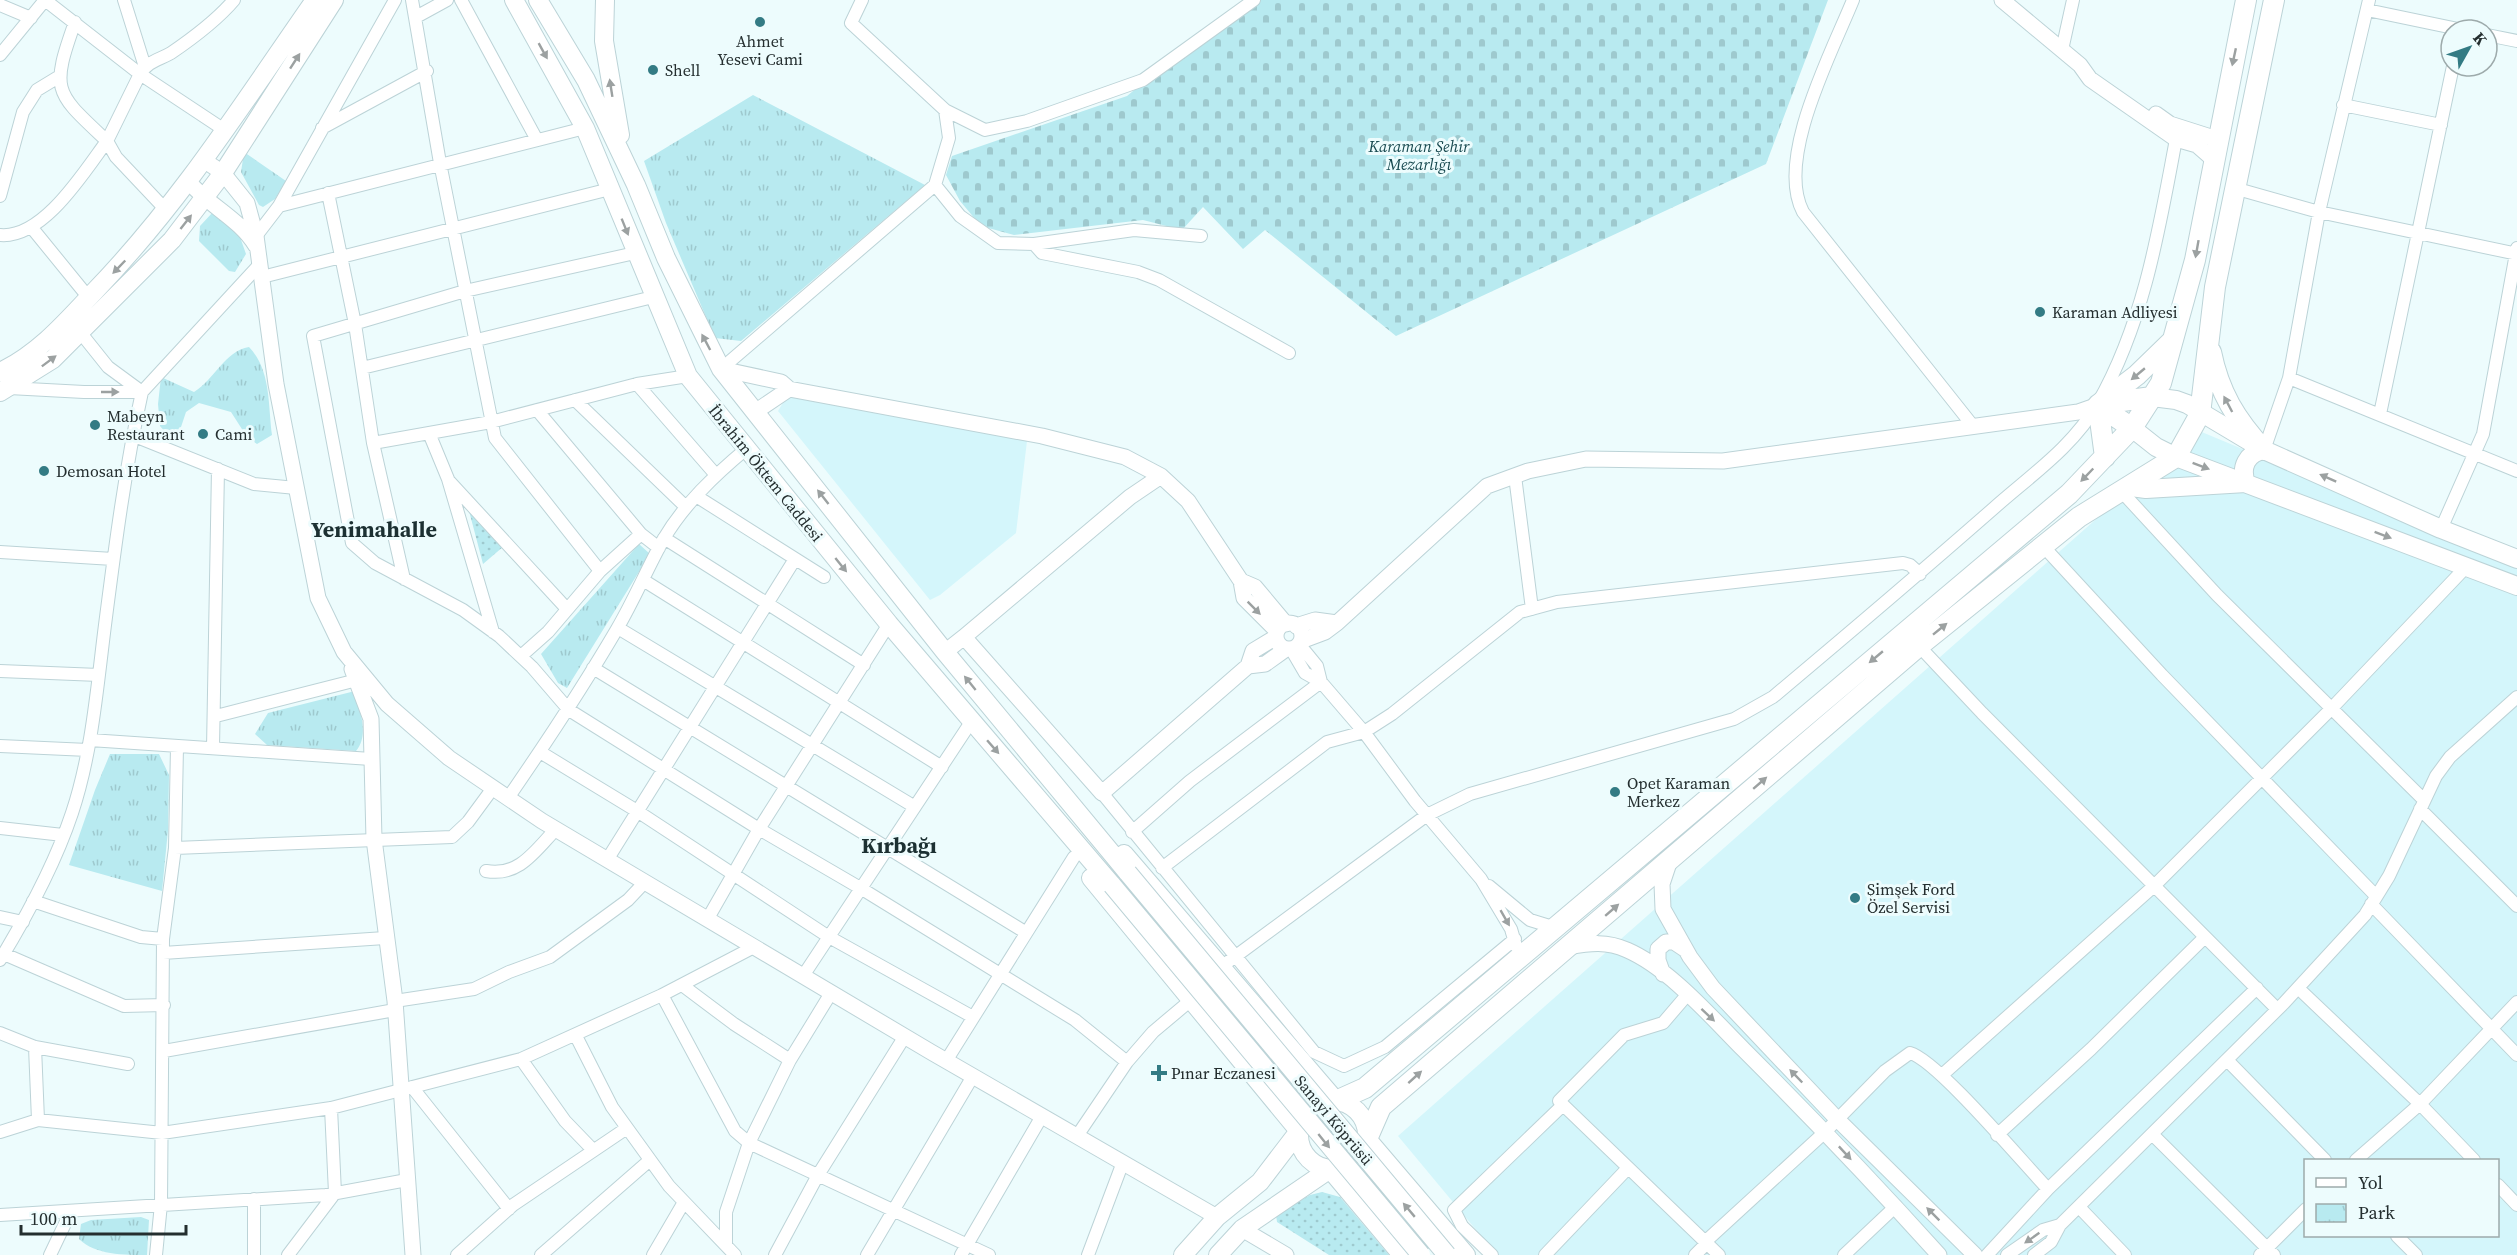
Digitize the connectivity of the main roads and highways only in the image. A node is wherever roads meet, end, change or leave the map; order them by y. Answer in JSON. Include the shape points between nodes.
{"nodes":[{"id":1,"x":315,"y":0,"type":"edge"},
{"id":2,"x":334,"y":0,"type":"edge"},
{"id":3,"x":514,"y":0,"type":"edge"},
{"id":4,"x":605,"y":0,"type":"edge"},
{"id":5,"x":2246,"y":0,"type":"edge"},
{"id":6,"x":2274,"y":0,"type":"edge"},
{"id":7,"x":544,"y":3,"type":"edge"},
{"id":8,"x":636,"y":185,"type":"junction"},
{"id":9,"x":2208,"y":338,"type":"junction"},
{"id":10,"x":2174,"y":339,"type":"junction"},
{"id":11,"x":721,"y":369,"type":"junction"},
{"id":12,"x":0,"y":372,"type":"edge"},
{"id":13,"x":688,"y":376,"type":"junction"},
{"id":14,"x":5,"y":390,"type":"edge"},
{"id":15,"x":2152,"y":397,"type":"junction"},
{"id":16,"x":2098,"y":405,"type":"junction"},
{"id":17,"x":755,"y":411,"type":"junction"},
{"id":18,"x":2200,"y":414,"type":"junction"},
{"id":19,"x":728,"y":427,"type":"junction"},
{"id":20,"x":2132,"y":428,"type":"junction"},
{"id":21,"x":2265,"y":450,"type":"junction"},
{"id":22,"x":2104,"y":457,"type":"junction"},
{"id":23,"x":2176,"y":457,"type":"junction"},
{"id":24,"x":2246,"y":483,"type":"junction"},
{"id":25,"x":2127,"y":489,"type":"junction"},
{"id":26,"x":2517,"y":559,"type":"edge"},
{"id":27,"x":2517,"y":585,"type":"edge"},
{"id":28,"x":1031,"y":756,"type":"junction"},
{"id":29,"x":1010,"y":765,"type":"junction"},
{"id":30,"x":1128,"y":873,"type":"joint"},
{"id":31,"x":1112,"y":885,"type":"joint"},
{"id":32,"x":1365,"y":1088,"type":"junction"},
{"id":33,"x":1336,"y":1101,"type":"junction"},
{"id":34,"x":1381,"y":1107,"type":"junction"},
{"id":35,"x":1299,"y":1131,"type":"junction"},
{"id":36,"x":1367,"y":1138,"type":"junction"},
{"id":37,"x":1330,"y":1169,"type":"junction"},
{"id":38,"x":1260,"y":1182,"type":"junction"},
{"id":39,"x":1278,"y":1204,"type":"junction"},
{"id":40,"x":1183,"y":1255,"type":"edge"},
{"id":41,"x":1218,"y":1255,"type":"edge"},
{"id":42,"x":1401,"y":1255,"type":"edge"},
{"id":43,"x":1421,"y":1255,"type":"edge"},
{"id":44,"x":1447,"y":1255,"type":"edge"},
{"id":45,"x":1467,"y":1255,"type":"edge"}],
"edges":[{"from":1,"to":12,"type":"main road","one_way":true,"via":[[205,161],[137,248],[47,342]]},
{"from":14,"to":2,"type":"main road","one_way":true,"via":[[53,359],[172,240],[223,173]]},
{"from":3,"to":13,"type":"main road","name":"İbrahim Öktem Caddesi","one_way":true,"via":[[585,128]]},
{"from":8,"to":4,"type":"main road","one_way":true,"via":[[617,125],[604,41]]},
{"from":5,"to":10,"type":"main road","one_way":true,"via":[[2195,260]]},
{"from":6,"to":9,"type":"main road","via":[[2234,188]]},
{"from":7,"to":8,"type":"main road","name":"İbrahim Öktem Caddesi"},
{"from":11,"to":8,"type":"main road","name":"İbrahim Öktem Caddesi","one_way":true,"via":[[666,258]]},
{"from":9,"to":18,"type":"main road"},
{"from":21,"to":9,"type":"main road","one_way":true,"via":[[2225,399]]},
{"from":10,"to":15,"type":"main road","via":[[2161,382]]},
{"from":10,"to":16,"type":"main road","one_way":true},
{"from":11,"to":13,"type":"main road"},
{"from":11,"to":17,"type":"main road","name":"İbrahim Öktem Caddesi"},
{"from":13,"to":19,"type":"main road","name":"İbrahim Öktem Caddesi"},
{"from":15,"to":16,"type":"main road"},
{"from":15,"to":18,"type":"main road","via":[[2176,400]]},
{"from":15,"to":20,"type":"main road"},
{"from":16,"to":20,"type":"main road"},
{"from":16,"to":22,"type":"main road"},
{"from":17,"to":19,"type":"main road","via":[[741,423]]},
{"from":28,"to":17,"type":"main road","name":"İbrahim Öktem Caddesi","one_way":true},
{"from":18,"to":21,"type":"main road"},
{"from":18,"to":23,"type":"main road"},
{"from":19,"to":29,"type":"main road","name":"İbrahim Öktem Caddesi","one_way":true},
{"from":20,"to":22,"type":"main road"},
{"from":20,"to":23,"type":"main road"},
{"from":21,"to":24,"type":"main road","via":[[2247,460],[2243,474]]},
{"from":26,"to":21,"type":"main road","one_way":true},
{"from":22,"to":32,"type":"main road","one_way":true,"via":[[2069,494]]},
{"from":23,"to":24,"type":"main road","one_way":true},
{"from":23,"to":25,"type":"main road"},
{"from":24,"to":25,"type":"main road"},
{"from":24,"to":27,"type":"main road","one_way":true},
{"from":34,"to":25,"type":"main road","one_way":true,"via":[[1919,646],[2079,518]]},
{"from":28,"to":30,"type":"main road","name":"İbrahim Öktem Caddesi"},
{"from":28,"to":33,"type":"main road","via":[[1228,962]]},
{"from":29,"to":31,"type":"main road","name":"İbrahim Öktem Caddesi"},
{"from":29,"to":35,"type":"main road","via":[[1074,857]]},
{"from":44,"to":30,"type":"main road","name":"Sanayi Köprüsü","one_way":true,"bridge":true},
{"from":31,"to":43,"type":"main road","name":"Sanayi Köprüsü","one_way":true,"bridge":true},
{"from":32,"to":33,"type":"main road"},
{"from":32,"to":34,"type":"main road","via":[[1367,1104]]},
{"from":33,"to":35,"type":"main road","via":[[1307,1112]]},
{"from":33,"to":36,"type":"main road","via":[[1356,1109],[1367,1128]]},
{"from":34,"to":36,"type":"main road"},
{"from":35,"to":37,"type":"main road","via":[[1304,1152],[1311,1161]]},
{"from":35,"to":38,"type":"main road"},
{"from":36,"to":37,"type":"main road","via":[[1359,1158]]},
{"from":36,"to":45,"type":"main road"},
{"from":37,"to":39,"type":"main road"},
{"from":37,"to":42,"type":"main road"},
{"from":38,"to":39,"type":"main road","via":[[1280,1184]]},
{"from":38,"to":40,"type":"main road","via":[[1217,1217]]},
{"from":39,"to":41,"type":"main road","via":[[1242,1229]]}]}
